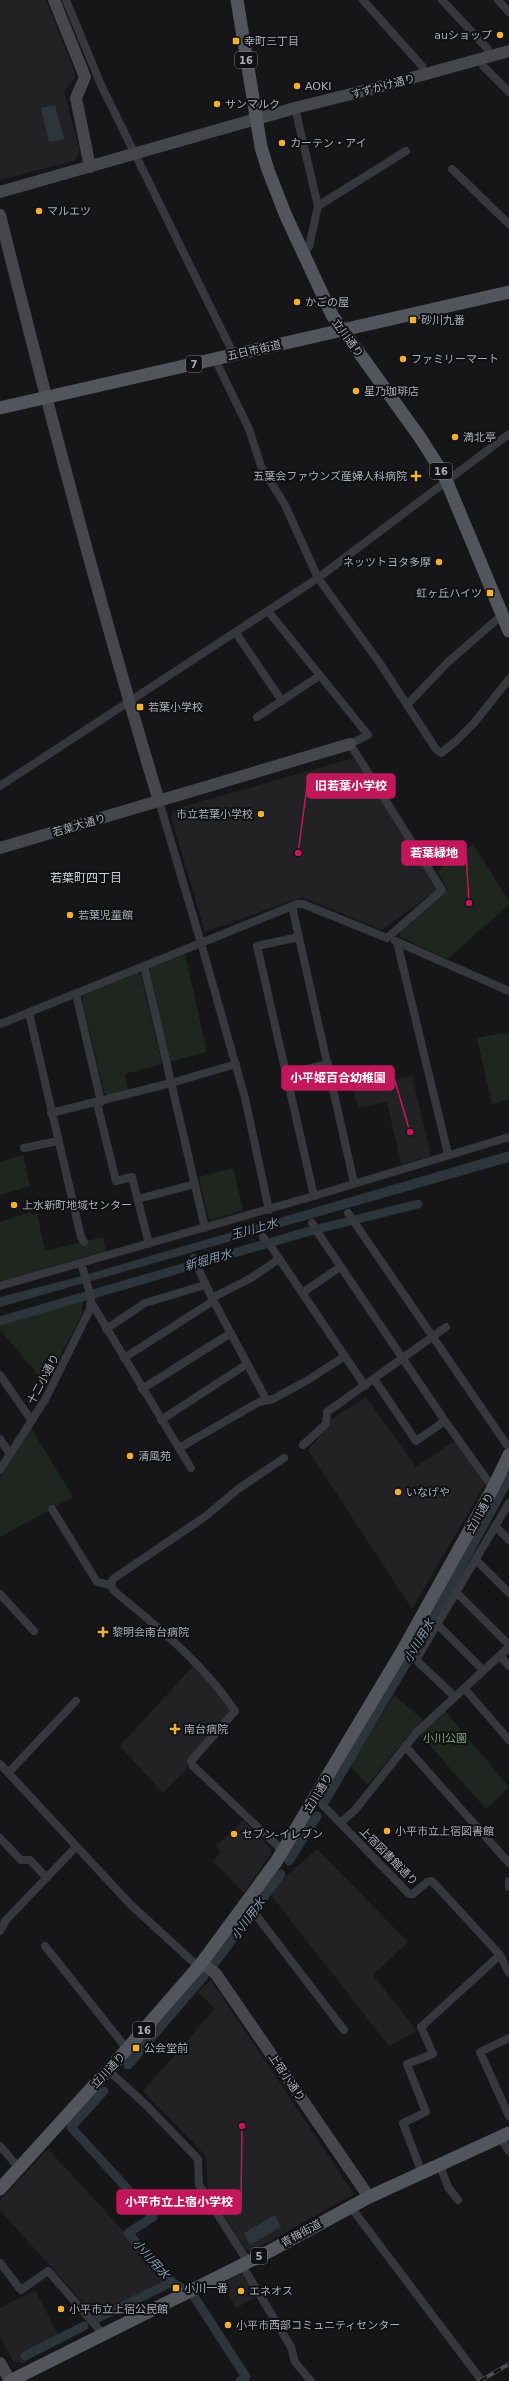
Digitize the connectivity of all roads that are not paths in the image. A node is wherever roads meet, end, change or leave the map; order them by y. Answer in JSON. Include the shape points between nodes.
{"nodes":[{"id":1,"x":54,"y":0,"type":"edge"},
{"id":2,"x":66,"y":0,"type":"edge"},
{"id":3,"x":237,"y":0,"type":"edge"},
{"id":4,"x":363,"y":0,"type":"edge"},
{"id":5,"x":442,"y":0,"type":"edge"},
{"id":6,"x":498,"y":0,"type":"edge"},
{"id":7,"x":509,"y":12,"type":"edge"},
{"id":8,"x":509,"y":51,"type":"edge"},
{"id":9,"x":486,"y":58,"type":"junction"},
{"id":10,"x":425,"y":74,"type":"junction"},
{"id":11,"x":509,"y":92,"type":"edge"},
{"id":12,"x":295,"y":108,"type":"junction"},
{"id":13,"x":256,"y":120,"type":"junction"},
{"id":14,"x":406,"y":151,"type":"dead end"},
{"id":15,"x":136,"y":155,"type":"junction"},
{"id":16,"x":90,"y":167,"type":"junction"},
{"id":17,"x":452,"y":169,"type":"dead end"},
{"id":18,"x":0,"y":192,"type":"edge"},
{"id":19,"x":318,"y":206,"type":"junction"},
{"id":20,"x":0,"y":215,"type":"edge"},
{"id":21,"x":509,"y":224,"type":"edge"},
{"id":22,"x":302,"y":251,"type":"junction"},
{"id":23,"x":509,"y":292,"type":"edge"},
{"id":24,"x":342,"y":329,"type":"junction"},
{"id":25,"x":234,"y":355,"type":"junction"},
{"id":26,"x":214,"y":359,"type":"junction"},
{"id":27,"x":45,"y":397,"type":"junction"},
{"id":28,"x":0,"y":408,"type":"edge"},
{"id":29,"x":509,"y":434,"type":"edge"},
{"id":30,"x":446,"y":480,"type":"junction"},
{"id":31,"x":318,"y":578,"type":"junction"},
{"id":32,"x":268,"y":611,"type":"junction"},
{"id":33,"x":502,"y":614,"type":"junction"},
{"id":34,"x":509,"y":630,"type":"edge"},
{"id":35,"x":236,"y":632,"type":"junction"},
{"id":36,"x":319,"y":676,"type":"junction"},
{"id":37,"x":509,"y":679,"type":"edge"},
{"id":38,"x":282,"y":701,"type":"junction"},
{"id":39,"x":129,"y":702,"type":"junction"},
{"id":40,"x":408,"y":704,"type":"junction"},
{"id":41,"x":257,"y":717,"type":"dead end"},
{"id":42,"x":350,"y":744,"type":"junction"},
{"id":43,"x":0,"y":786,"type":"edge"},
{"id":44,"x":159,"y":801,"type":"junction"},
{"id":45,"x":0,"y":848,"type":"edge"},
{"id":46,"x":292,"y":906,"type":"junction"},
{"id":47,"x":299,"y":937,"type":"junction"},
{"id":48,"x":387,"y":938,"type":"junction"},
{"id":49,"x":397,"y":942,"type":"junction"},
{"id":50,"x":200,"y":943,"type":"junction"},
{"id":51,"x":144,"y":966,"type":"junction"},
{"id":52,"x":509,"y":991,"type":"edge"},
{"id":53,"x":76,"y":994,"type":"junction"},
{"id":54,"x":28,"y":1013,"type":"junction"},
{"id":55,"x":0,"y":1024,"type":"edge"},
{"id":56,"x":236,"y":1064,"type":"junction"},
{"id":57,"x":328,"y":1064,"type":"junction"},
{"id":58,"x":286,"y":1074,"type":"junction"},
{"id":59,"x":171,"y":1084,"type":"junction"},
{"id":60,"x":99,"y":1102,"type":"junction"},
{"id":61,"x":51,"y":1113,"type":"junction"},
{"id":62,"x":509,"y":1137,"type":"edge"},
{"id":63,"x":58,"y":1141,"type":"junction"},
{"id":64,"x":24,"y":1148,"type":"dead end"},
{"id":65,"x":448,"y":1154,"type":"junction"},
{"id":66,"x":354,"y":1183,"type":"junction"},
{"id":67,"x":195,"y":1184,"type":"junction"},
{"id":68,"x":314,"y":1196,"type":"junction"},
{"id":69,"x":138,"y":1199,"type":"junction"},
{"id":70,"x":269,"y":1210,"type":"junction"},
{"id":71,"x":349,"y":1216,"type":"dead end"},
{"id":72,"x":205,"y":1228,"type":"junction"},
{"id":73,"x":318,"y":1233,"type":"dead end"},
{"id":74,"x":84,"y":1242,"type":"dead end"},
{"id":75,"x":148,"y":1244,"type":"junction"},
{"id":76,"x":272,"y":1248,"type":"dead end"},
{"id":77,"x":279,"y":1259,"type":"junction"},
{"id":78,"x":81,"y":1263,"type":"junction"},
{"id":79,"x":340,"y":1267,"type":"junction"},
{"id":80,"x":199,"y":1270,"type":"dead end"},
{"id":81,"x":205,"y":1285,"type":"junction"},
{"id":82,"x":0,"y":1286,"type":"edge"},
{"id":83,"x":302,"y":1293,"type":"junction"},
{"id":84,"x":91,"y":1297,"type":"junction"},
{"id":85,"x":212,"y":1300,"type":"junction"},
{"id":86,"x":446,"y":1327,"type":"dead end"},
{"id":87,"x":106,"y":1329,"type":"junction"},
{"id":88,"x":231,"y":1333,"type":"junction"},
{"id":89,"x":434,"y":1336,"type":"junction"},
{"id":90,"x":345,"y":1356,"type":"junction"},
{"id":91,"x":124,"y":1358,"type":"junction"},
{"id":92,"x":402,"y":1358,"type":"junction"},
{"id":93,"x":247,"y":1364,"type":"junction"},
{"id":94,"x":0,"y":1375,"type":"edge"},
{"id":95,"x":374,"y":1379,"type":"junction"},
{"id":96,"x":365,"y":1386,"type":"junction"},
{"id":97,"x":142,"y":1389,"type":"junction"},
{"id":98,"x":266,"y":1399,"type":"junction"},
{"id":99,"x":161,"y":1420,"type":"junction"},
{"id":100,"x":32,"y":1421,"type":"junction"},
{"id":101,"x":445,"y":1421,"type":"junction"},
{"id":102,"x":0,"y":1438,"type":"edge"},
{"id":103,"x":303,"y":1445,"type":"dead end"},
{"id":104,"x":179,"y":1448,"type":"junction"},
{"id":105,"x":509,"y":1448,"type":"edge"},
{"id":106,"x":10,"y":1454,"type":"junction"},
{"id":107,"x":509,"y":1455,"type":"edge"},
{"id":108,"x":284,"y":1458,"type":"dead end"},
{"id":109,"x":191,"y":1468,"type":"dead end"},
{"id":110,"x":0,"y":1470,"type":"edge"},
{"id":111,"x":493,"y":1488,"type":"junction"},
{"id":112,"x":509,"y":1503,"type":"edge"},
{"id":113,"x":52,"y":1509,"type":"dead end"},
{"id":114,"x":496,"y":1527,"type":"junction"},
{"id":115,"x":509,"y":1540,"type":"edge"},
{"id":116,"x":475,"y":1559,"type":"junction"},
{"id":117,"x":111,"y":1585,"type":"junction"},
{"id":118,"x":456,"y":1592,"type":"junction"},
{"id":119,"x":509,"y":1593,"type":"edge"},
{"id":120,"x":0,"y":1594,"type":"edge"},
{"id":121,"x":438,"y":1625,"type":"junction"},
{"id":122,"x":34,"y":1631,"type":"dead end"},
{"id":123,"x":509,"y":1646,"type":"edge"},
{"id":124,"x":500,"y":1656,"type":"junction"},
{"id":125,"x":509,"y":1666,"type":"edge"},
{"id":126,"x":483,"y":1670,"type":"junction"},
{"id":127,"x":464,"y":1688,"type":"junction"},
{"id":128,"x":454,"y":1696,"type":"junction"},
{"id":129,"x":76,"y":1701,"type":"dead end"},
{"id":130,"x":509,"y":1740,"type":"edge"},
{"id":131,"x":405,"y":1746,"type":"junction"},
{"id":132,"x":0,"y":1764,"type":"edge"},
{"id":133,"x":9,"y":1772,"type":"junction"},
{"id":134,"x":316,"y":1798,"type":"junction"},
{"id":135,"x":340,"y":1823,"type":"junction"},
{"id":136,"x":0,"y":1838,"type":"edge"},
{"id":137,"x":76,"y":1847,"type":"junction"},
{"id":138,"x":283,"y":1851,"type":"junction"},
{"id":139,"x":509,"y":1863,"type":"edge"},
{"id":140,"x":46,"y":1876,"type":"junction"},
{"id":141,"x":509,"y":1881,"type":"edge"},
{"id":142,"x":509,"y":1887,"type":"edge"},
{"id":143,"x":251,"y":1910,"type":"junction"},
{"id":144,"x":0,"y":1931,"type":"edge"},
{"id":145,"x":45,"y":1946,"type":"dead end"},
{"id":146,"x":500,"y":1955,"type":"junction"},
{"id":147,"x":200,"y":1966,"type":"junction"},
{"id":148,"x":509,"y":1973,"type":"edge"},
{"id":149,"x":344,"y":2030,"type":"dead end"},
{"id":150,"x":509,"y":2038,"type":"edge"},
{"id":151,"x":128,"y":2049,"type":"junction"},
{"id":152,"x":108,"y":2070,"type":"junction"},
{"id":153,"x":509,"y":2116,"type":"edge"},
{"id":154,"x":505,"y":2135,"type":"edge"},
{"id":155,"x":0,"y":2146,"type":"edge"},
{"id":156,"x":509,"y":2151,"type":"edge"},
{"id":157,"x":440,"y":2165,"type":"junction"},
{"id":158,"x":19,"y":2168,"type":"junction"},
{"id":159,"x":422,"y":2173,"type":"junction"},
{"id":160,"x":0,"y":2189,"type":"edge"},
{"id":161,"x":369,"y":2196,"type":"junction"},
{"id":162,"x":458,"y":2200,"type":"dead end"},
{"id":163,"x":350,"y":2206,"type":"junction"},
{"id":164,"x":0,"y":2263,"type":"edge"},
{"id":165,"x":245,"y":2263,"type":"junction"},
{"id":166,"x":104,"y":2335,"type":"junction"},
{"id":167,"x":0,"y":2363,"type":"edge"},
{"id":168,"x":10,"y":2381,"type":"edge"},
{"id":169,"x":311,"y":2381,"type":"edge"},
{"id":170,"x":482,"y":2381,"type":"edge"}],
"edges":[{"from":1,"to":16,"type":"street","via":[[85,77],[76,98]]},
{"from":2,"to":15,"type":"street","via":[[101,85]]},
{"from":3,"to":13,"type":"main road","name":"立川通り","number":"16"},
{"from":4,"to":10,"type":"street","via":[[422,66]]},
{"from":5,"to":9,"type":"street","via":[[487,48]]},
{"from":6,"to":7,"type":"street"},
{"from":8,"to":9,"type":"street","name":"すずかけ通り"},
{"from":9,"to":10,"type":"street","name":"すずかけ通り"},
{"from":9,"to":11,"type":"street","via":[[483,66]]},
{"from":10,"to":12,"type":"street","name":"すずかけ通り"},
{"from":12,"to":13,"type":"street","name":"すずかけ通り"},
{"from":12,"to":19,"type":"street"},
{"from":13,"to":15,"type":"street","name":"すずかけ通り"},
{"from":13,"to":22,"type":"main road","name":"立川通り","number":"16","via":[[268,170]]},
{"from":14,"to":19,"type":"street"},
{"from":15,"to":16,"type":"street","name":"すずかけ通り"},
{"from":15,"to":25,"type":"street"},
{"from":16,"to":18,"type":"street","name":"すずかけ通り"},
{"from":17,"to":21,"type":"street"},
{"from":19,"to":22,"type":"street","via":[[311,242],[309,247]]},
{"from":20,"to":27,"type":"street"},
{"from":22,"to":24,"type":"main road","name":"立川通り","number":"16","via":[[332,315]]},
{"from":23,"to":24,"type":"main road","name":"五日市街道","number":"7"},
{"from":24,"to":25,"type":"main road","name":"五日市街道","number":"7"},
{"from":24,"to":30,"type":"main road","name":"立川通り","number":"16","via":[[419,436]]},
{"from":25,"to":26,"type":"main road","name":"五日市街道","number":"7"},
{"from":26,"to":27,"type":"main road","name":"五日市街道","number":"7"},
{"from":26,"to":31,"type":"street","via":[[249,428],[261,466],[284,505]]},
{"from":27,"to":28,"type":"main road","name":"五日市街道","number":"7"},
{"from":27,"to":39,"type":"street"},
{"from":29,"to":30,"type":"street"},
{"from":30,"to":31,"type":"street"},
{"from":30,"to":33,"type":"main road","name":"立川通り","number":"16"},
{"from":31,"to":32,"type":"street"},
{"from":31,"to":40,"type":"street"},
{"from":32,"to":35,"type":"street"},
{"from":32,"to":36,"type":"street"},
{"from":33,"to":34,"type":"main road","name":"立川通り","number":"16"},
{"from":33,"to":40,"type":"street","via":[[447,663]]},
{"from":35,"to":38,"type":"street"},
{"from":35,"to":39,"type":"street"},
{"from":36,"to":38,"type":"street"},
{"from":36,"to":42,"type":"street","via":[[368,735]]},
{"from":37,"to":40,"type":"street","via":[[474,723],[441,753]]},
{"from":38,"to":41,"type":"street"},
{"from":39,"to":43,"type":"street"},
{"from":39,"to":44,"type":"street"},
{"from":42,"to":44,"type":"street","name":"若葉大通り"},
{"from":42,"to":48,"type":"street","via":[[442,890]]},
{"from":44,"to":45,"type":"street","name":"若葉大通り"},
{"from":44,"to":50,"type":"street"},
{"from":46,"to":47,"type":"street"},
{"from":46,"to":48,"type":"street","via":[[303,904]]},
{"from":46,"to":50,"type":"street"},
{"from":47,"to":57,"type":"street"},
{"from":47,"to":58,"type":"street","via":[[257,946]]},
{"from":48,"to":49,"type":"street"},
{"from":49,"to":52,"type":"street"},
{"from":49,"to":65,"type":"street"},
{"from":50,"to":51,"type":"street"},
{"from":50,"to":56,"type":"street"},
{"from":51,"to":53,"type":"street"},
{"from":51,"to":59,"type":"street"},
{"from":53,"to":54,"type":"street"},
{"from":53,"to":60,"type":"street"},
{"from":54,"to":55,"type":"street"},
{"from":54,"to":61,"type":"street"},
{"from":56,"to":59,"type":"street"},
{"from":56,"to":70,"type":"street"},
{"from":57,"to":58,"type":"street"},
{"from":57,"to":66,"type":"street"},
{"from":58,"to":68,"type":"street"},
{"from":59,"to":60,"type":"street"},
{"from":59,"to":67,"type":"street"},
{"from":60,"to":61,"type":"street"},
{"from":60,"to":69,"type":"street","via":[[116,1181],[132,1177]]},
{"from":61,"to":63,"type":"street"},
{"from":62,"to":65,"type":"street"},
{"from":63,"to":64,"type":"street"},
{"from":63,"to":74,"type":"street"},
{"from":65,"to":66,"type":"street"},
{"from":66,"to":68,"type":"street"},
{"from":67,"to":69,"type":"street"},
{"from":67,"to":72,"type":"street"},
{"from":68,"to":70,"type":"street"},
{"from":69,"to":75,"type":"street"},
{"from":70,"to":72,"type":"street"},
{"from":71,"to":89,"type":"street","via":[[428,1332]]},
{"from":72,"to":75,"type":"street"},
{"from":73,"to":79,"type":"street"},
{"from":75,"to":78,"type":"street"},
{"from":76,"to":77,"type":"street"},
{"from":77,"to":83,"type":"street"},
{"from":77,"to":85,"type":"street"},
{"from":78,"to":82,"type":"street"},
{"from":78,"to":84,"type":"street"},
{"from":79,"to":83,"type":"street"},
{"from":79,"to":92,"type":"street"},
{"from":80,"to":81,"type":"street"},
{"from":81,"to":85,"type":"street"},
{"from":81,"to":87,"type":"street","via":[[145,1303]]},
{"from":83,"to":90,"type":"street"},
{"from":84,"to":87,"type":"street"},
{"from":84,"to":100,"type":"street","name":"十二小通り","via":[[61,1370]]},
{"from":85,"to":88,"type":"street"},
{"from":85,"to":91,"type":"street"},
{"from":86,"to":89,"type":"street"},
{"from":87,"to":91,"type":"street"},
{"from":88,"to":93,"type":"street"},
{"from":88,"to":97,"type":"street"},
{"from":89,"to":92,"type":"street"},
{"from":89,"to":105,"type":"street"},
{"from":90,"to":96,"type":"street"},
{"from":90,"to":98,"type":"street","via":[[274,1399]]},
{"from":91,"to":97,"type":"street"},
{"from":92,"to":95,"type":"street"},
{"from":92,"to":101,"type":"street"},
{"from":93,"to":98,"type":"street"},
{"from":93,"to":99,"type":"street"},
{"from":94,"to":100,"type":"street"},
{"from":95,"to":96,"type":"street"},
{"from":95,"to":101,"type":"street","via":[[416,1441]]},
{"from":96,"to":103,"type":"street","via":[[327,1412],[326,1424]]},
{"from":97,"to":99,"type":"street"},
{"from":98,"to":104,"type":"street"},
{"from":99,"to":104,"type":"street"},
{"from":100,"to":106,"type":"street","name":"十二小通り"},
{"from":101,"to":111,"type":"street"},
{"from":102,"to":106,"type":"street"},
{"from":104,"to":109,"type":"street"},
{"from":106,"to":110,"type":"street","name":"十二小通り"},
{"from":107,"to":111,"type":"main road","name":"立川通り","number":"16"},
{"from":108,"to":117,"type":"street","via":[[238,1489],[206,1516],[113,1579]]},
{"from":111,"to":134,"type":"main road","name":"立川通り","number":"16"},
{"from":112,"to":114,"type":"street"},
{"from":113,"to":117,"type":"street","via":[[98,1582]]},
{"from":114,"to":115,"type":"street"},
{"from":114,"to":116,"type":"street"},
{"from":116,"to":118,"type":"street"},
{"from":116,"to":119,"type":"street"},
{"from":117,"to":138,"type":"street","via":[[114,1591],[181,1648],[219,1687],[235,1711],[192,1761],[193,1766]]},
{"from":118,"to":121,"type":"street"},
{"from":118,"to":123,"type":"street"},
{"from":120,"to":122,"type":"street"},
{"from":121,"to":126,"type":"street"},
{"from":121,"to":128,"type":"street","via":[[416,1660]]},
{"from":123,"to":124,"type":"street"},
{"from":124,"to":125,"type":"street"},
{"from":124,"to":126,"type":"street"},
{"from":126,"to":127,"type":"street"},
{"from":127,"to":128,"type":"street"},
{"from":127,"to":130,"type":"street"},
{"from":128,"to":131,"type":"street"},
{"from":129,"to":133,"type":"street"},
{"from":131,"to":135,"type":"street","via":[[354,1810]]},
{"from":131,"to":139,"type":"street"},
{"from":132,"to":133,"type":"street"},
{"from":133,"to":137,"type":"street"},
{"from":134,"to":135,"type":"street","name":"上宿図書館通り"},
{"from":134,"to":138,"type":"main road","name":"立川通り","number":"16"},
{"from":135,"to":146,"type":"street","name":"上宿図書館通り","via":[[409,1894],[432,1881]]},
{"from":136,"to":140,"type":"street","via":[[21,1860],[30,1860]]},
{"from":137,"to":140,"type":"street"},
{"from":137,"to":147,"type":"street","via":[[130,1904]]},
{"from":138,"to":143,"type":"main road","name":"立川通り","number":"16"},
{"from":140,"to":144,"type":"street","via":[[6,1920]]},
{"from":141,"to":142,"type":"street"},
{"from":143,"to":147,"type":"main road","name":"立川通り","number":"16"},
{"from":143,"to":149,"type":"street"},
{"from":145,"to":151,"type":"street"},
{"from":146,"to":148,"type":"street","name":"上宿図書館通り"},
{"from":146,"to":159,"type":"street","via":[[421,2027],[433,2054],[407,2064],[426,2112],[403,2124]]},
{"from":147,"to":151,"type":"main road","name":"立川通り","number":"16"},
{"from":147,"to":161,"type":"street","name":"上宿小通り","via":[[209,1968],[216,1974]]},
{"from":150,"to":153,"type":"street","via":[[480,2052]]},
{"from":151,"to":152,"type":"main road","name":"立川通り","number":"16"},
{"from":152,"to":158,"type":"main road","name":"立川通り","number":"16"},
{"from":152,"to":165,"type":"street","via":[[198,2159],[200,2185]]},
{"from":154,"to":156,"type":"street"},
{"from":154,"to":157,"type":"main road","name":"青梅街道","number":"5"},
{"from":155,"to":158,"type":"street"},
{"from":157,"to":159,"type":"main road","name":"青梅街道","number":"5"},
{"from":157,"to":162,"type":"street","via":[[448,2187]]},
{"from":158,"to":160,"type":"main road","name":"立川通り","number":"16"},
{"from":159,"to":161,"type":"main road","name":"青梅街道","number":"5"},
{"from":161,"to":163,"type":"main road","name":"青梅街道","number":"5"},
{"from":163,"to":165,"type":"main road","name":"青梅街道","number":"5"},
{"from":163,"to":170,"type":"street"},
{"from":164,"to":166,"type":"street","via":[[21,2290],[48,2271]]},
{"from":165,"to":166,"type":"main road","name":"青梅街道","number":"5"},
{"from":165,"to":169,"type":"street","via":[[292,2347],[295,2362]]},
{"from":166,"to":168,"type":"main road","name":"青梅街道","number":"5"},
{"from":167,"to":168,"type":"street"}]}
